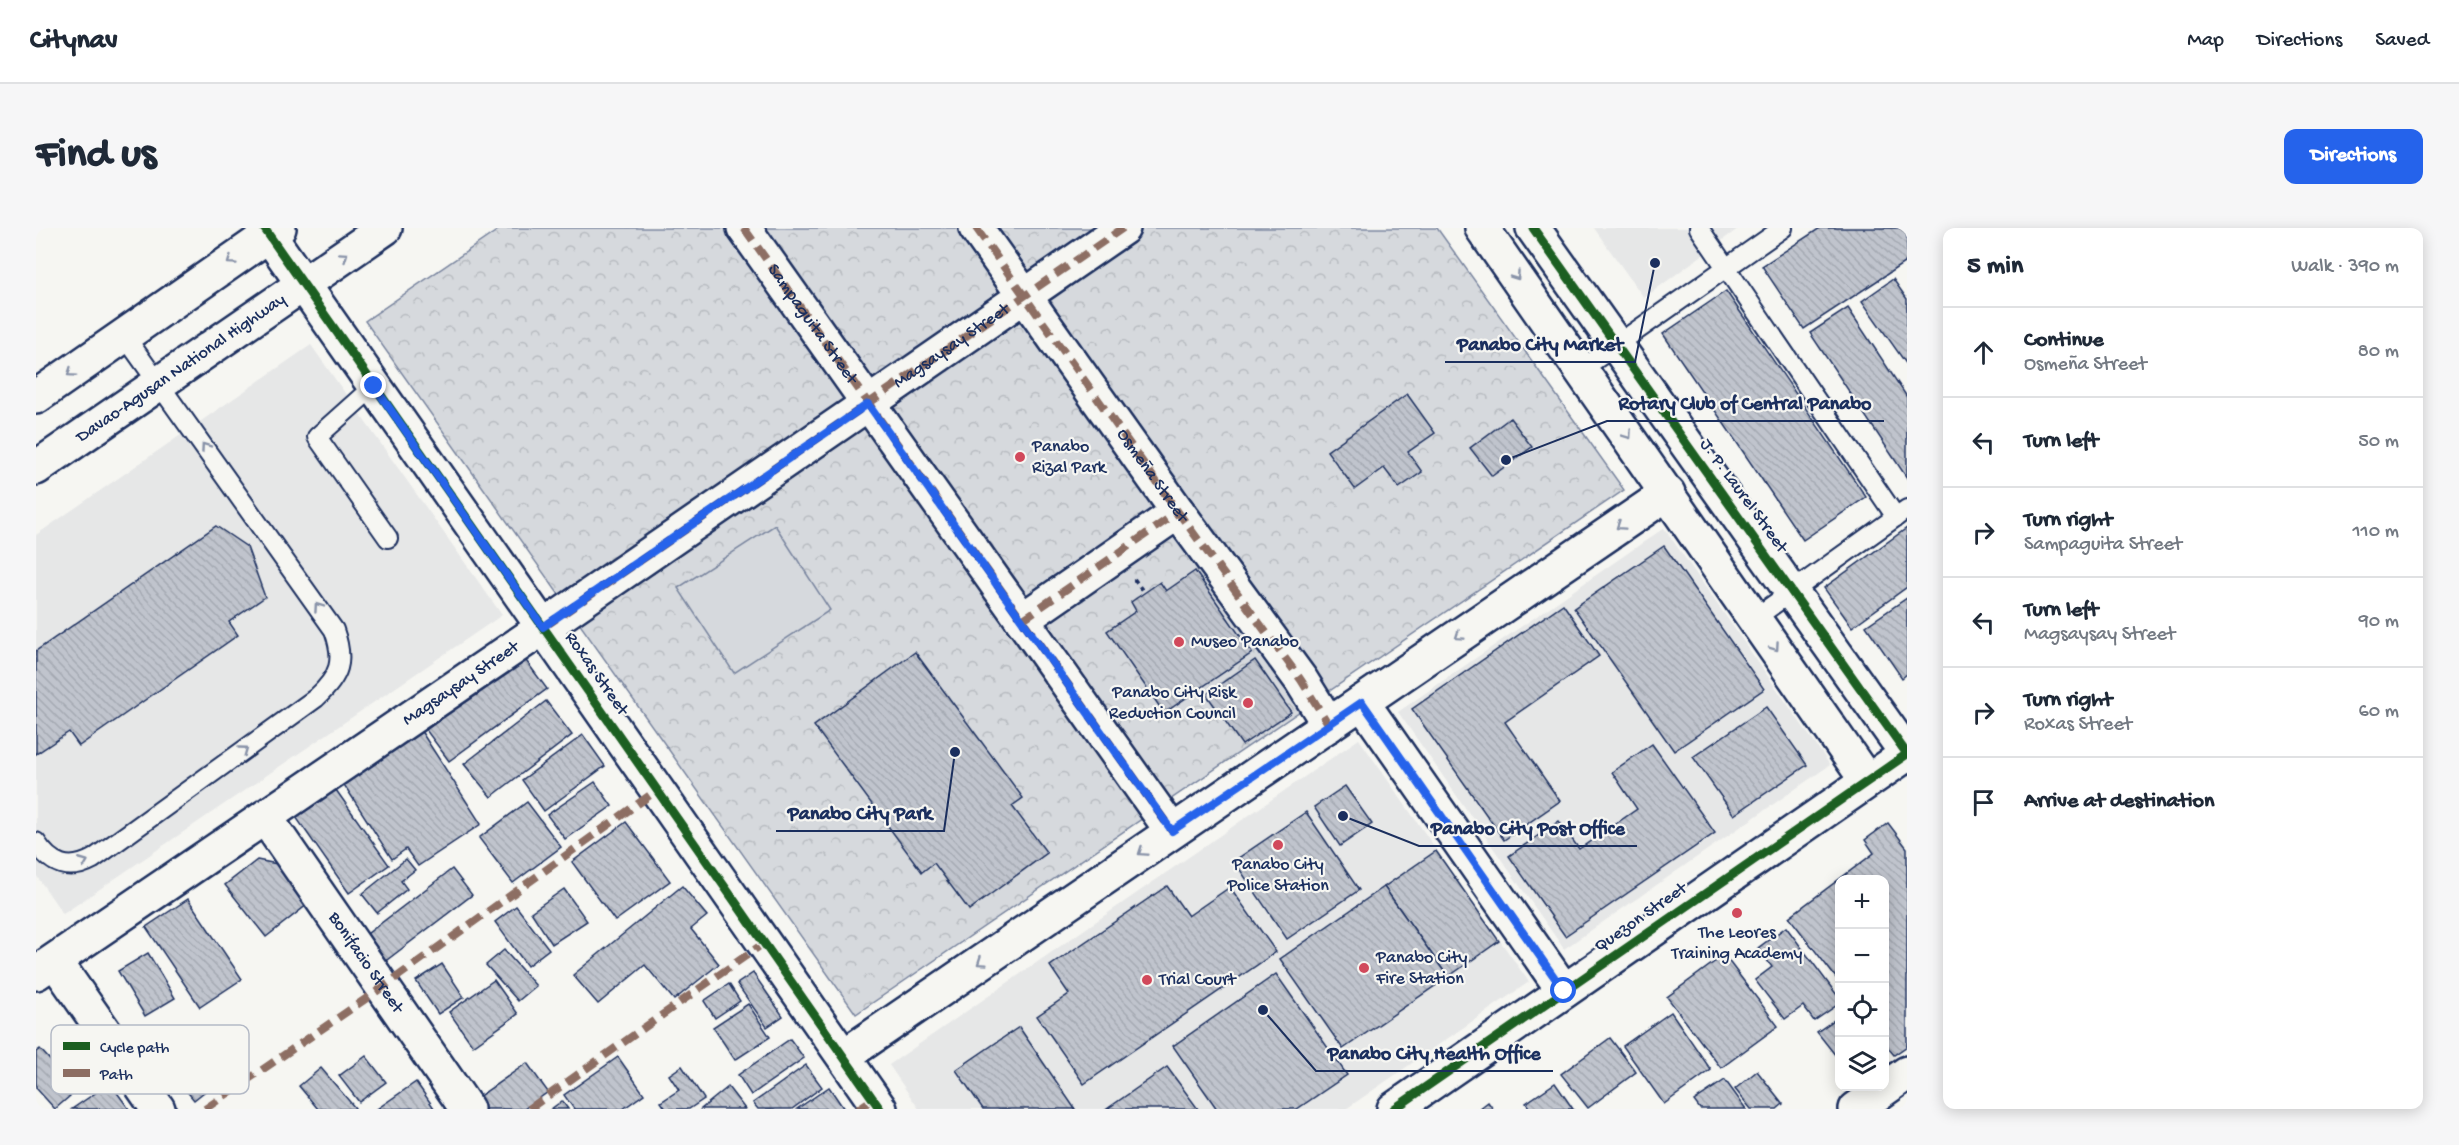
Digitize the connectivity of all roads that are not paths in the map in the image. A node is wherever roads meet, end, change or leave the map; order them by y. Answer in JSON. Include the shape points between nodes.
{"nodes":[{"id":1,"x":385,"y":228,"type":"edge"},
{"id":2,"x":744,"y":228,"type":"edge"},
{"id":3,"x":976,"y":228,"type":"edge"},
{"id":4,"x":1123,"y":228,"type":"edge"},
{"id":5,"x":1482,"y":228,"type":"edge"},
{"id":6,"x":1533,"y":228,"type":"edge"},
{"id":7,"x":1699,"y":228,"type":"edge"},
{"id":8,"x":1783,"y":228,"type":"edge"},
{"id":9,"x":271,"y":230,"type":"edge"},
{"id":10,"x":1728,"y":269,"type":"junction"},
{"id":11,"x":303,"y":284,"type":"junction"},
{"id":12,"x":1024,"y":296,"type":"junction"},
{"id":13,"x":124,"y":335,"type":"junction"},
{"id":14,"x":1616,"y":346,"type":"junction"},
{"id":15,"x":1582,"y":369,"type":"junction"},
{"id":16,"x":159,"y":382,"type":"junction"},
{"id":17,"x":374,"y":386,"type":"junction"},
{"id":18,"x":36,"y":397,"type":"edge"},
{"id":19,"x":868,"y":404,"type":"junction"},
{"id":20,"x":36,"y":468,"type":"edge"},
{"id":21,"x":1668,"y":493,"type":"junction"},
{"id":22,"x":1178,"y":512,"type":"junction"},
{"id":23,"x":1901,"y":513,"type":"edge"},
{"id":24,"x":388,"y":538,"type":"dead end"},
{"id":25,"x":1792,"y":593,"type":"junction"},
{"id":26,"x":1755,"y":618,"type":"junction"},
{"id":27,"x":1022,"y":620,"type":"junction"},
{"id":28,"x":543,"y":627,"type":"junction"},
{"id":29,"x":1362,"y":702,"type":"junction"},
{"id":30,"x":1329,"y":725,"type":"junction"},
{"id":31,"x":1907,"y":754,"type":"edge"},
{"id":32,"x":1867,"y":781,"type":"junction"},
{"id":33,"x":265,"y":817,"type":"junction"},
{"id":34,"x":1172,"y":831,"type":"junction"},
{"id":35,"x":36,"y":842,"type":"edge"},
{"id":36,"x":46,"y":967,"type":"edge"},
{"id":37,"x":1564,"y":991,"type":"junction"},
{"id":38,"x":92,"y":1025,"type":"edge"},
{"id":39,"x":844,"y":1056,"type":"junction"},
{"id":40,"x":1907,"y":1073,"type":"edge"},
{"id":41,"x":146,"y":1094,"type":"edge"},
{"id":42,"x":1407,"y":1105,"type":"edge"},
{"id":43,"x":158,"y":1109,"type":"edge"},
{"id":44,"x":467,"y":1109,"type":"edge"},
{"id":45,"x":880,"y":1109,"type":"edge"},
{"id":46,"x":1856,"y":1109,"type":"edge"}],
"edges":[{"from":11,"to":1,"type":"main road","name":"Davao-Agusan National Highway","one_way":true},
{"from":2,"to":19,"type":"main road","name":"Sampaguita Street"},
{"from":3,"to":12,"type":"main road","name":"Osmeña Street"},
{"from":4,"to":12,"type":"main road","name":"Magsaysay Street"},
{"from":5,"to":15,"type":"main road","one_way":true},
{"from":6,"to":14,"type":"main road","name":"J. P. Laurel Street"},
{"from":7,"to":10,"type":"lane"},
{"from":8,"to":10,"type":"lane"},
{"from":9,"to":11,"type":"main road","name":"Roxas Street"},
{"from":9,"to":13,"type":"main road","one_way":true},
{"from":10,"to":14,"type":"lane"},
{"from":10,"to":23,"type":"lane"},
{"from":11,"to":16,"type":"main road","name":"Davao-Agusan National Highway"},
{"from":11,"to":17,"type":"main road","name":"Roxas Street"},
{"from":12,"to":19,"type":"main road","name":"Magsaysay Street"},
{"from":12,"to":22,"type":"main road","name":"Osmeña Street"},
{"from":13,"to":16,"type":"lane"},
{"from":13,"to":18,"type":"main road","one_way":true},
{"from":14,"to":15,"type":"lane"},
{"from":14,"to":25,"type":"main road","name":"J. P. Laurel Street"},
{"from":15,"to":21,"type":"main road","one_way":true},
{"from":16,"to":20,"type":"main road","name":"Davao-Agusan National Highway"},
{"from":35,"to":16,"type":"lane","one_way":true,"via":[[54,862],[67,866],[80,866],[93,859],[316,698],[330,685],[338,667],[340,648],[334,630]]},
{"from":17,"to":24,"type":"lane","via":[[317,437]]},
{"from":17,"to":28,"type":"main road","name":"Roxas Street"},
{"from":19,"to":27,"type":"main road","name":"Sampaguita Street"},
{"from":19,"to":28,"type":"main road","name":"Magsaysay Street"},
{"from":21,"to":26,"type":"main road"},
{"from":21,"to":29,"type":"main road","one_way":true},
{"from":22,"to":27,"type":"main road"},
{"from":22,"to":30,"type":"main road","name":"Osmeña Street","via":[[1301,680]]},
{"from":23,"to":25,"type":"lane"},
{"from":25,"to":26,"type":"lane"},
{"from":25,"to":31,"type":"main road","name":"J. P. Laurel Street"},
{"from":26,"to":32,"type":"main road","one_way":true},
{"from":27,"to":34,"type":"main road","name":"Sampaguita Street"},
{"from":28,"to":33,"type":"main road","name":"Magsaysay Street"},
{"from":28,"to":39,"type":"main road","name":"Roxas Street"},
{"from":29,"to":30,"type":"main road"},
{"from":29,"to":37,"type":"main road"},
{"from":30,"to":34,"type":"main road"},
{"from":31,"to":32,"type":"main road","name":"Quezon Street"},
{"from":32,"to":37,"type":"main road","name":"Quezon Street"},
{"from":33,"to":36,"type":"main road","name":"Magsaysay Street"},
{"from":33,"to":44,"type":"main road","name":"Bonifacio Street"},
{"from":34,"to":39,"type":"main road","one_way":true},
{"from":36,"to":38,"type":"main road"},
{"from":37,"to":42,"type":"main road","name":"Quezon Street"},
{"from":39,"to":45,"type":"main road","name":"Roxas Street"},
{"from":40,"to":46,"type":"main road"},
{"from":41,"to":43,"type":"main road"}]}
